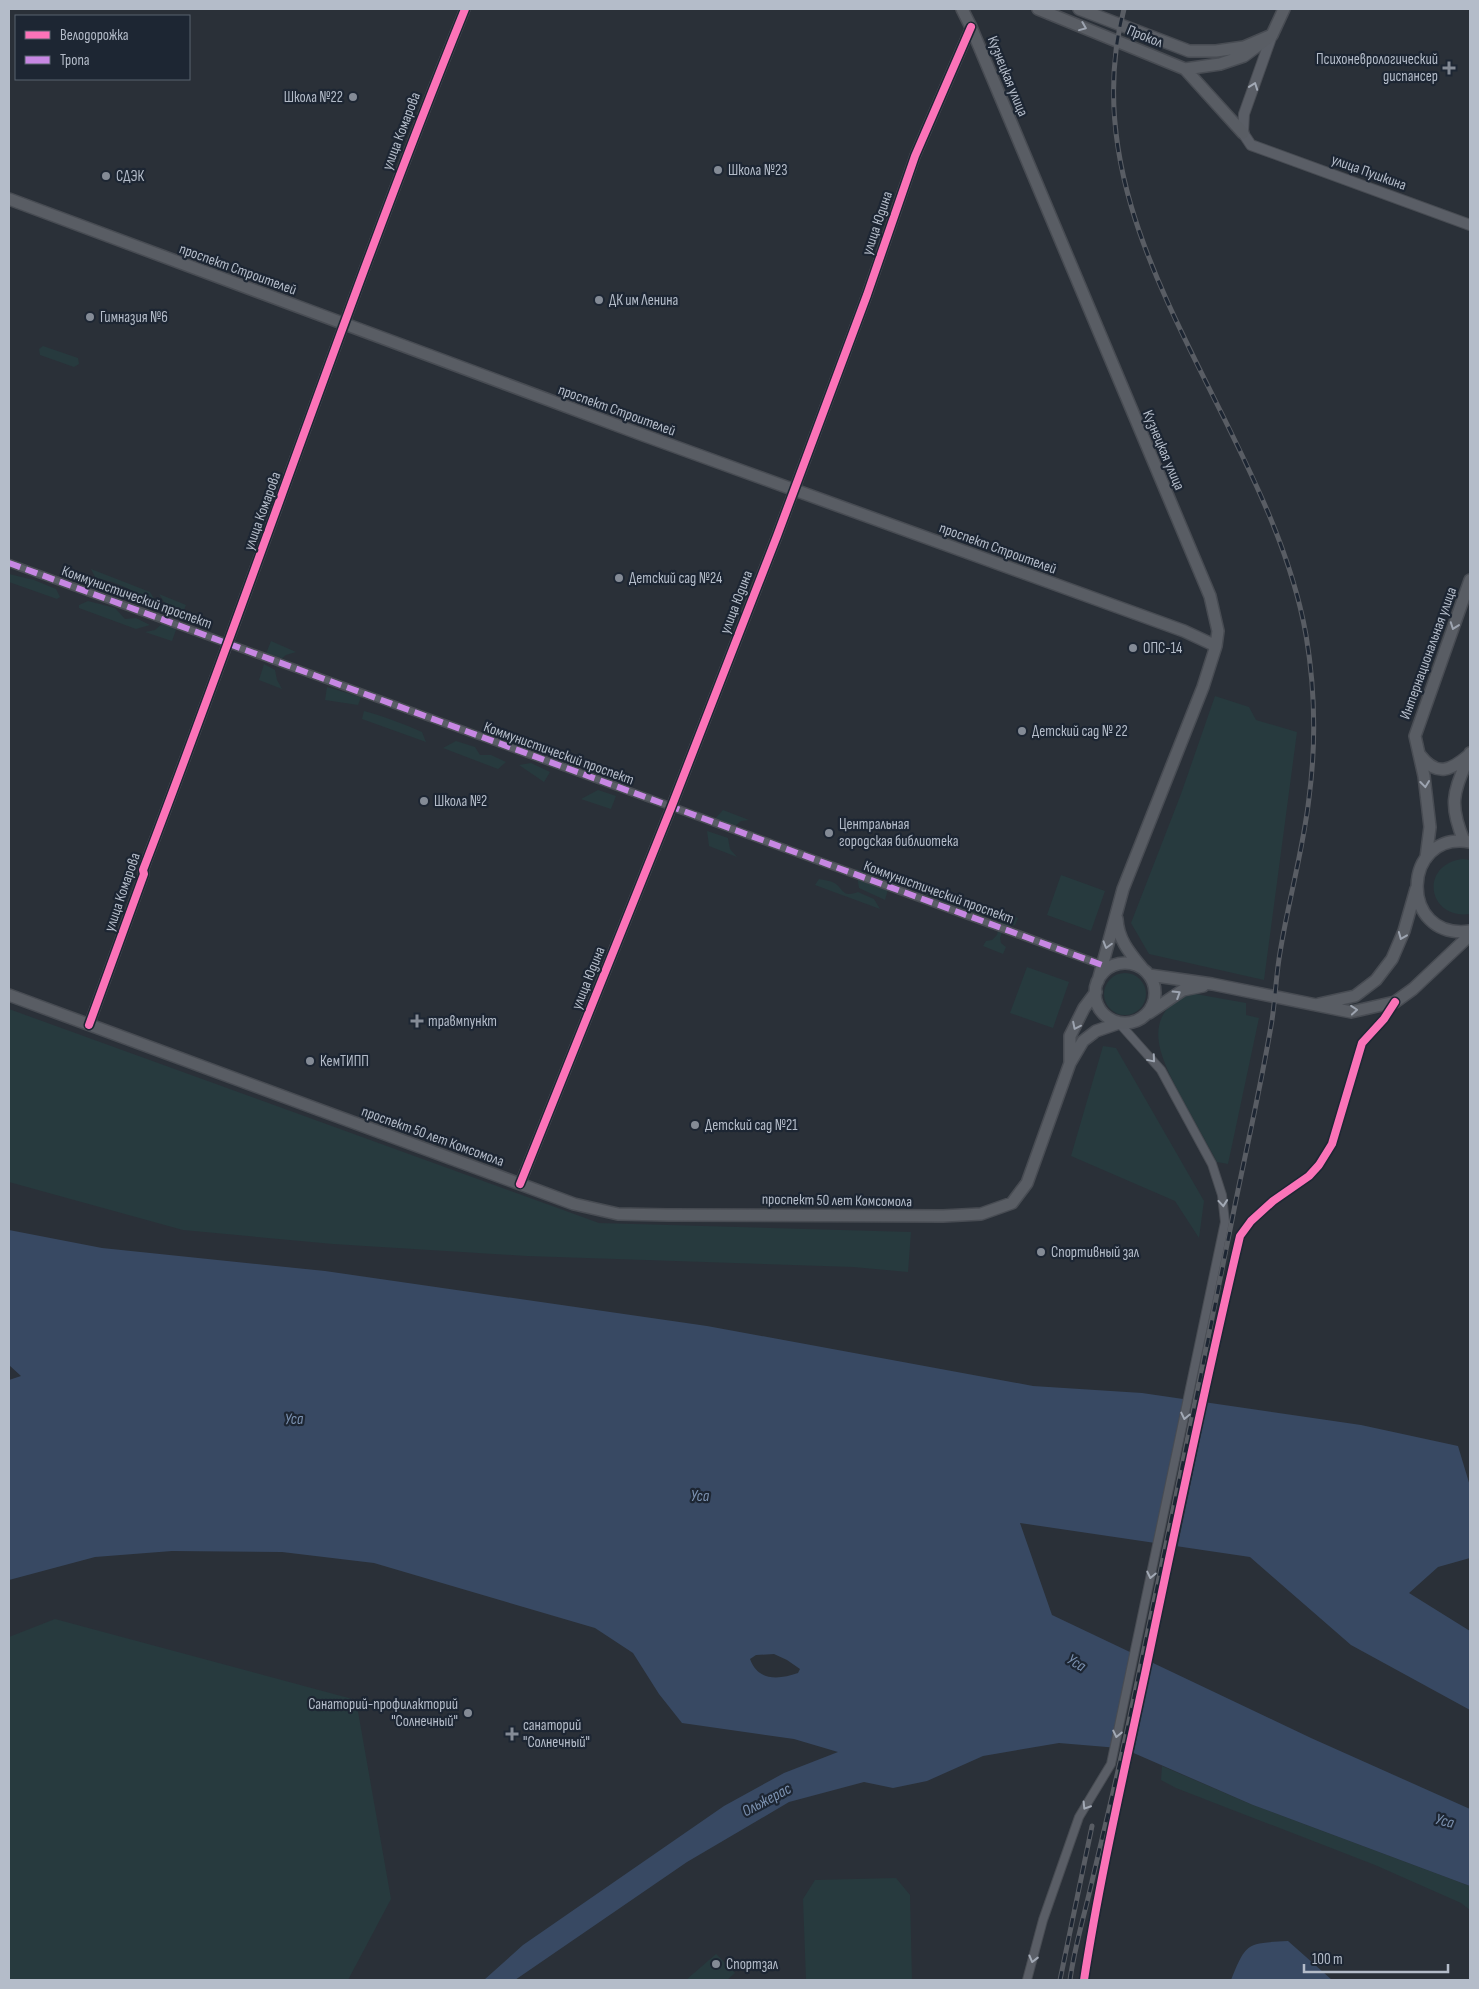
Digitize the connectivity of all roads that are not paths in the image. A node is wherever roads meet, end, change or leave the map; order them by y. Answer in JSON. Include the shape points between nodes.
{"nodes":[{"id":1,"x":465,"y":9,"type":"edge"},
{"id":2,"x":962,"y":9,"type":"edge"},
{"id":3,"x":968,"y":9,"type":"edge"},
{"id":4,"x":1038,"y":9,"type":"edge"},
{"id":5,"x":1079,"y":9,"type":"edge"},
{"id":6,"x":1284,"y":9,"type":"edge"},
{"id":7,"x":970,"y":24,"type":"junction"},
{"id":8,"x":1272,"y":35,"type":"junction"},
{"id":9,"x":1185,"y":69,"type":"junction"},
{"id":10,"x":1243,"y":134,"type":"junction"},
{"id":11,"x":9,"y":199,"type":"edge"},
{"id":12,"x":1470,"y":225,"type":"edge"},
{"id":13,"x":346,"y":325,"type":"junction"},
{"id":14,"x":794,"y":489,"type":"junction"},
{"id":15,"x":9,"y":563,"type":"edge"},
{"id":16,"x":1470,"y":580,"type":"edge"},
{"id":17,"x":228,"y":644,"type":"junction"},
{"id":18,"x":1216,"y":646,"type":"junction"},
{"id":19,"x":1419,"y":754,"type":"junction"},
{"id":20,"x":1470,"y":754,"type":"edge"},
{"id":21,"x":671,"y":808,"type":"junction"},
{"id":22,"x":1467,"y":842,"type":"edge"},
{"id":23,"x":1426,"y":858,"type":"junction"},
{"id":24,"x":1416,"y":889,"type":"junction"},
{"id":25,"x":1117,"y":909,"type":"junction"},
{"id":26,"x":1470,"y":933,"type":"edge"},
{"id":27,"x":1102,"y":965,"type":"junction"},
{"id":28,"x":1146,"y":972,"type":"junction"},
{"id":29,"x":1212,"y":984,"type":"junction"},
{"id":30,"x":1097,"y":987,"type":"junction"},
{"id":31,"x":9,"y":995,"type":"edge"},
{"id":32,"x":1394,"y":1002,"type":"junction"},
{"id":33,"x":1313,"y":1005,"type":"junction"},
{"id":34,"x":1145,"y":1015,"type":"junction"},
{"id":35,"x":1120,"y":1022,"type":"junction"},
{"id":36,"x":89,"y":1025,"type":"junction"},
{"id":37,"x":1070,"y":1064,"type":"junction"},
{"id":38,"x":520,"y":1184,"type":"junction"},
{"id":39,"x":1027,"y":1980,"type":"edge"},
{"id":40,"x":1084,"y":1980,"type":"edge"}],
"edges":[{"from":1,"to":13,"type":"street","name":"улица Комарова","via":[[406,154]]},
{"from":2,"to":7,"type":"main road","name":"Кузнецкая улица"},
{"from":3,"to":7,"type":"main road"},
{"from":4,"to":9,"type":"main road","name":"Прокол","one_way":true},
{"from":5,"to":8,"type":"main road","via":[[1188,51],[1244,47]]},
{"from":6,"to":8,"type":"main road"},
{"from":7,"to":14,"type":"street","name":"улица Юдина","via":[[915,156]]},
{"from":7,"to":18,"type":"main road","name":"Кузнецкая улица","via":[[1210,596],[1218,632]]},
{"from":8,"to":9,"type":"main road","via":[[1244,56],[1220,64]]},
{"from":10,"to":8,"type":"street","one_way":true,"via":[[1244,114]]},
{"from":9,"to":10,"type":"main road"},
{"from":10,"to":12,"type":"street","name":"улица Пушкина","via":[[1257,148]]},
{"from":11,"to":13,"type":"main road","name":"проспект Строителей"},
{"from":13,"to":14,"type":"main road","name":"проспект Строителей"},
{"from":13,"to":17,"type":"street","name":"улица Комарова"},
{"from":14,"to":18,"type":"main road","name":"проспект Строителей","via":[[1184,631]]},
{"from":14,"to":21,"type":"street","name":"улица Юдина"},
{"from":15,"to":17,"type":"street","name":"Коммунистический проспект"},
{"from":16,"to":19,"type":"main road","name":"Интернациональная улица","one_way":true,"via":[[1415,736]]},
{"from":17,"to":21,"type":"street","name":"Коммунистический проспект"},
{"from":17,"to":36,"type":"street","name":"улица Комарова"},
{"from":18,"to":25,"type":"main road","name":"Кузнецкая улица"},
{"from":19,"to":20,"type":"main road","via":[[1437,769],[1447,770]]},
{"from":19,"to":23,"type":"main road","one_way":true,"via":[[1430,827]]},
{"from":20,"to":22,"type":"main road","via":[[1454,793],[1453,807]]},
{"from":21,"to":27,"type":"street","name":"Коммунистический проспект"},
{"from":21,"to":38,"type":"street","name":"улица Юдина"},
{"from":22,"to":23,"type":"main road","via":[[1436,848]]},
{"from":23,"to":24,"type":"main road","via":[[1420,868]]},
{"from":24,"to":26,"type":"main road","via":[[1425,915],[1435,924],[1447,930]]},
{"from":24,"to":33,"type":"main road","one_way":true,"via":[[1404,931],[1392,958],[1376,980],[1355,996]]},
{"from":25,"to":27,"type":"main road","name":"Кузнецкая улица","one_way":true},
{"from":25,"to":28,"type":"main road","via":[[1118,929],[1125,947]]},
{"from":26,"to":32,"type":"main road","via":[[1413,989]]},
{"from":27,"to":30,"type":"main road","name":"Кузнецкая улица"},
{"from":28,"to":29,"type":"main road"},
{"from":28,"to":30,"type":"main road","via":[[1136,966],[1118,964],[1110,968]]},
{"from":28,"to":34,"type":"main road","via":[[1155,991],[1154,1000]]},
{"from":29,"to":33,"type":"main road"},
{"from":34,"to":29,"type":"main road","one_way":true,"via":[[1183,990]]},
{"from":30,"to":35,"type":"main road","via":[[1096,1001],[1105,1015]]},
{"from":30,"to":37,"type":"main road","one_way":true,"via":[[1070,1036]]},
{"from":31,"to":36,"type":"main road","name":"проспект 50 лет Комсомола"},
{"from":33,"to":32,"type":"main road","one_way":true,"via":[[1351,1012]]},
{"from":32,"to":40,"type":"street","via":[[1384,1019],[1362,1043],[1332,1144],[1309,1176],[1251,1220],[1240,1236],[1208,1371]]},
{"from":34,"to":35,"type":"main road","via":[[1133,1022]]},
{"from":35,"to":37,"type":"main road","via":[[1096,1031],[1083,1041]]},
{"from":35,"to":39,"type":"street","one_way":true,"via":[[1161,1070],[1212,1164],[1222,1195],[1224,1222],[1111,1764],[1079,1817],[1042,1920]]},
{"from":36,"to":38,"type":"main road","name":"проспект 50 лет Комсомола"},
{"from":37,"to":38,"type":"main road","name":"проспект 50 лет Комсомола","via":[[1028,1183],[1012,1203],[982,1214],[618,1214],[574,1204]]}]}
